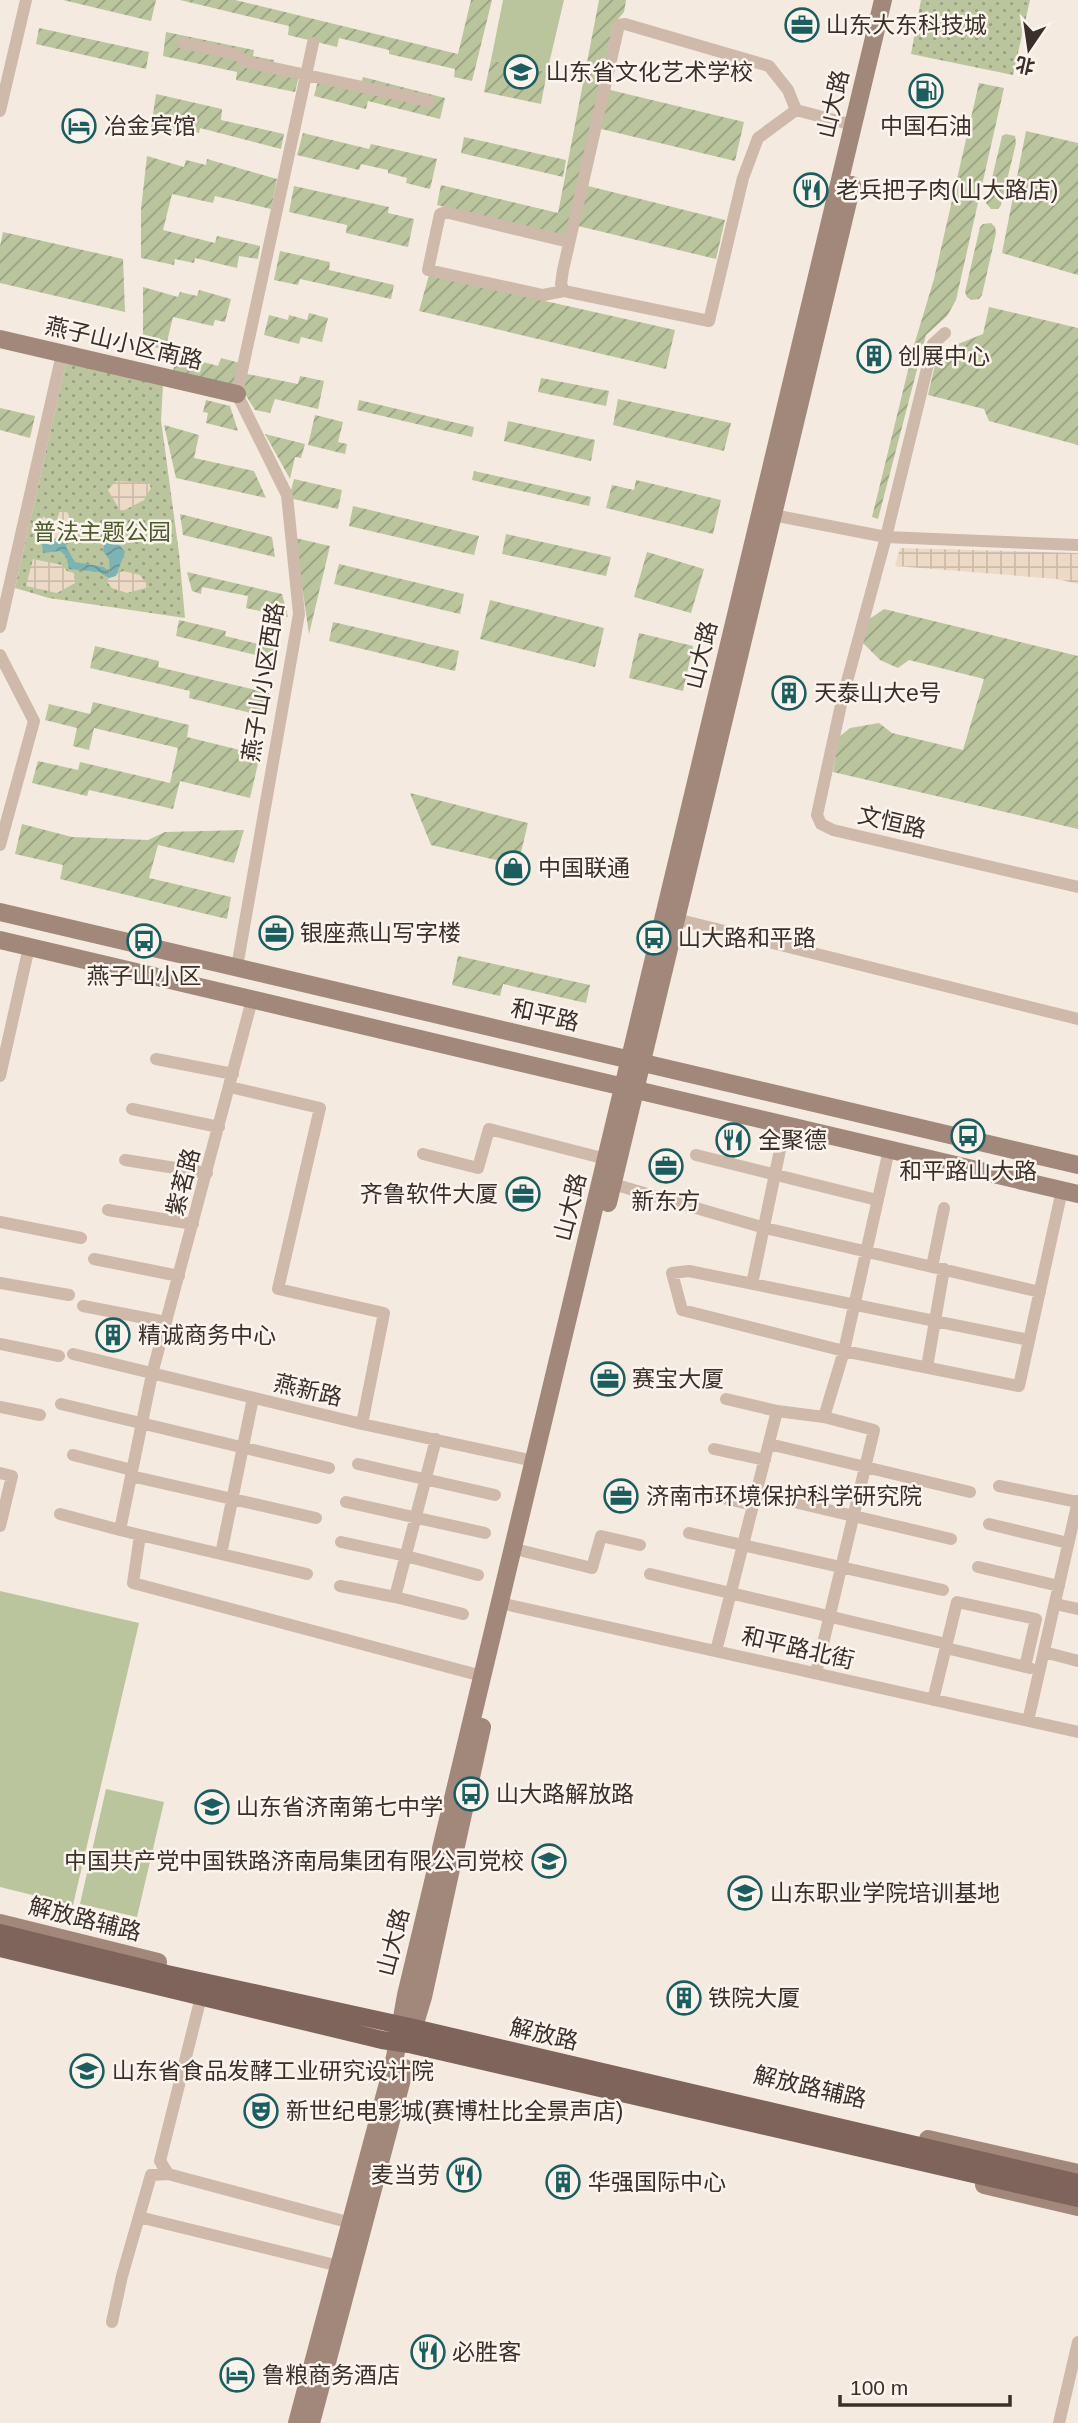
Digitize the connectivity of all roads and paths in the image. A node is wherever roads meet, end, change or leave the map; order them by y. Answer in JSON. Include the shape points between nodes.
{"nodes":[{"id":1,"x":26,"y":0,"type":"edge"},
{"id":2,"x":883,"y":0,"type":"edge"},
{"id":3,"x":895,"y":0,"type":"edge"},
{"id":4,"x":183,"y":43,"type":"dead end"},
{"id":5,"x":313,"y":43,"type":"dead end"},
{"id":6,"x":306,"y":76,"type":"junction"},
{"id":7,"x":428,"y":101,"type":"dead end"},
{"id":8,"x":796,"y":110,"type":"junction"},
{"id":9,"x":0,"y":111,"type":"edge"},
{"id":10,"x":853,"y":125,"type":"junction"},
{"id":11,"x":569,"y":242,"type":"junction"},
{"id":12,"x":564,"y":291,"type":"junction"},
{"id":13,"x":945,"y":333,"type":"dead end"},
{"id":14,"x":0,"y":339,"type":"edge"},
{"id":15,"x":62,"y":354,"type":"junction"},
{"id":16,"x":237,"y":394,"type":"junction"},
{"id":17,"x":773,"y":514,"type":"junction"},
{"id":18,"x":886,"y":537,"type":"junction"},
{"id":19,"x":1078,"y":545,"type":"edge"},
{"id":20,"x":0,"y":627,"type":"edge"},
{"id":21,"x":0,"y":655,"type":"edge"},
{"id":22,"x":0,"y":845,"type":"edge"},
{"id":23,"x":1078,"y":887,"type":"edge"},
{"id":24,"x":0,"y":912,"type":"edge"},
{"id":25,"x":677,"y":919,"type":"junction"},
{"id":26,"x":0,"y":940,"type":"edge"},
{"id":27,"x":29,"y":947,"type":"junction"},
{"id":28,"x":237,"y":967,"type":"junction"},
{"id":29,"x":252,"y":1000,"type":"junction"},
{"id":30,"x":1078,"y":1019,"type":"edge"},
{"id":31,"x":156,"y":1059,"type":"dead end"},
{"id":32,"x":636,"y":1061,"type":"junction"},
{"id":33,"x":0,"y":1076,"type":"edge"},
{"id":34,"x":232,"y":1081,"type":"junction"},
{"id":35,"x":630,"y":1088,"type":"junction"},
{"id":36,"x":132,"y":1109,"type":"dead end"},
{"id":37,"x":785,"y":1126,"type":"junction"},
{"id":38,"x":219,"y":1127,"type":"junction"},
{"id":39,"x":889,"y":1150,"type":"junction"},
{"id":40,"x":423,"y":1154,"type":"dead end"},
{"id":41,"x":696,"y":1155,"type":"dead end"},
{"id":42,"x":607,"y":1159,"type":"junction"},
{"id":43,"x":125,"y":1160,"type":"dead end"},
{"id":44,"x":1078,"y":1165,"type":"edge"},
{"id":45,"x":207,"y":1173,"type":"junction"},
{"id":46,"x":776,"y":1175,"type":"junction"},
{"id":47,"x":613,"y":1184,"type":"junction"},
{"id":48,"x":1070,"y":1192,"type":"edge"},
{"id":49,"x":877,"y":1200,"type":"junction"},
{"id":50,"x":944,"y":1208,"type":"dead end"},
{"id":51,"x":108,"y":1210,"type":"dead end"},
{"id":52,"x":0,"y":1222,"type":"edge"},
{"id":53,"x":193,"y":1224,"type":"junction"},
{"id":54,"x":765,"y":1228,"type":"junction"},
{"id":55,"x":81,"y":1238,"type":"dead end"},
{"id":56,"x":866,"y":1251,"type":"junction"},
{"id":57,"x":94,"y":1259,"type":"dead end"},
{"id":58,"x":938,"y":1268,"type":"junction"},
{"id":59,"x":179,"y":1276,"type":"junction"},
{"id":60,"x":0,"y":1283,"type":"edge"},
{"id":61,"x":752,"y":1284,"type":"junction"},
{"id":62,"x":1040,"y":1292,"type":"junction"},
{"id":63,"x":69,"y":1295,"type":"dead end"},
{"id":64,"x":854,"y":1305,"type":"junction"},
{"id":65,"x":83,"y":1306,"type":"dead end"},
{"id":66,"x":936,"y":1321,"type":"junction"},
{"id":67,"x":166,"y":1322,"type":"junction"},
{"id":68,"x":1029,"y":1340,"type":"junction"},
{"id":69,"x":0,"y":1344,"type":"edge"},
{"id":70,"x":844,"y":1351,"type":"junction"},
{"id":71,"x":74,"y":1354,"type":"dead end"},
{"id":72,"x":58,"y":1356,"type":"dead end"},
{"id":73,"x":927,"y":1367,"type":"junction"},
{"id":74,"x":152,"y":1374,"type":"junction"},
{"id":75,"x":253,"y":1398,"type":"junction"},
{"id":76,"x":726,"y":1399,"type":"dead end"},
{"id":77,"x":61,"y":1404,"type":"dead end"},
{"id":78,"x":0,"y":1407,"type":"edge"},
{"id":79,"x":777,"y":1411,"type":"junction"},
{"id":80,"x":40,"y":1415,"type":"dead end"},
{"id":81,"x":824,"y":1417,"type":"junction"},
{"id":82,"x":142,"y":1424,"type":"junction"},
{"id":83,"x":362,"y":1424,"type":"junction"},
{"id":84,"x":436,"y":1439,"type":"junction"},
{"id":85,"x":769,"y":1444,"type":"junction"},
{"id":86,"x":243,"y":1448,"type":"junction"},
{"id":87,"x":714,"y":1449,"type":"dead end"},
{"id":88,"x":73,"y":1455,"type":"dead end"},
{"id":89,"x":765,"y":1460,"type":"junction"},
{"id":90,"x":534,"y":1461,"type":"junction"},
{"id":91,"x":358,"y":1464,"type":"dead end"},
{"id":92,"x":329,"y":1468,"type":"dead end"},
{"id":93,"x":866,"y":1468,"type":"junction"},
{"id":94,"x":132,"y":1473,"type":"junction"},
{"id":95,"x":0,"y":1474,"type":"edge"},
{"id":96,"x":425,"y":1480,"type":"junction"},
{"id":97,"x":999,"y":1486,"type":"dead end"},
{"id":98,"x":693,"y":1491,"type":"dead end"},
{"id":99,"x":970,"y":1492,"type":"dead end"},
{"id":100,"x":495,"y":1495,"type":"dead end"},
{"id":101,"x":232,"y":1499,"type":"junction"},
{"id":102,"x":755,"y":1499,"type":"junction"},
{"id":103,"x":1078,"y":1501,"type":"edge"},
{"id":104,"x":346,"y":1502,"type":"dead end"},
{"id":105,"x":60,"y":1514,"type":"dead end"},
{"id":106,"x":854,"y":1516,"type":"junction"},
{"id":107,"x":316,"y":1518,"type":"dead end"},
{"id":108,"x":416,"y":1518,"type":"junction"},
{"id":109,"x":989,"y":1524,"type":"dead end"},
{"id":110,"x":0,"y":1526,"type":"edge"},
{"id":111,"x":120,"y":1530,"type":"junction"},
{"id":112,"x":485,"y":1533,"type":"dead end"},
{"id":113,"x":690,"y":1533,"type":"dead end"},
{"id":114,"x":140,"y":1535,"type":"junction"},
{"id":115,"x":951,"y":1539,"type":"dead end"},
{"id":116,"x":341,"y":1542,"type":"dead end"},
{"id":117,"x":640,"y":1545,"type":"dead end"},
{"id":118,"x":743,"y":1545,"type":"junction"},
{"id":119,"x":1071,"y":1548,"type":"edge"},
{"id":120,"x":523,"y":1551,"type":"junction"},
{"id":121,"x":221,"y":1553,"type":"junction"},
{"id":122,"x":406,"y":1556,"type":"junction"},
{"id":123,"x":842,"y":1566,"type":"junction"},
{"id":124,"x":978,"y":1567,"type":"dead end"},
{"id":125,"x":307,"y":1574,"type":"dead end"},
{"id":126,"x":650,"y":1574,"type":"dead end"},
{"id":127,"x":478,"y":1575,"type":"dead end"},
{"id":128,"x":340,"y":1586,"type":"dead end"},
{"id":129,"x":1059,"y":1586,"type":"junction"},
{"id":130,"x":943,"y":1590,"type":"dead end"},
{"id":131,"x":731,"y":1593,"type":"junction"},
{"id":132,"x":395,"y":1597,"type":"junction"},
{"id":133,"x":1055,"y":1604,"type":"junction"},
{"id":134,"x":509,"y":1605,"type":"junction"},
{"id":135,"x":1078,"y":1609,"type":"edge"},
{"id":136,"x":463,"y":1614,"type":"dead end"},
{"id":137,"x":830,"y":1616,"type":"junction"},
{"id":138,"x":946,"y":1646,"type":"junction"},
{"id":139,"x":716,"y":1651,"type":"junction"},
{"id":140,"x":1044,"y":1652,"type":"junction"},
{"id":141,"x":1078,"y":1661,"type":"edge"},
{"id":142,"x":1025,"y":1667,"type":"junction"},
{"id":143,"x":1040,"y":1670,"type":"junction"},
{"id":144,"x":816,"y":1673,"type":"junction"},
{"id":145,"x":482,"y":1676,"type":"junction"},
{"id":146,"x":933,"y":1700,"type":"junction"},
{"id":147,"x":1028,"y":1721,"type":"junction"},
{"id":148,"x":1078,"y":1732,"type":"edge"},
{"id":149,"x":0,"y":1923,"type":"edge"},
{"id":150,"x":0,"y":1933,"type":"edge"},
{"id":151,"x":0,"y":1948,"type":"edge"},
{"id":152,"x":0,"y":1957,"type":"edge"},
{"id":153,"x":159,"y":1979,"type":"junction"},
{"id":154,"x":201,"y":1997,"type":"junction"},
{"id":155,"x":405,"y":2035,"type":"junction"},
{"id":156,"x":524,"y":2063,"type":"junction"},
{"id":157,"x":561,"y":2088,"type":"dead end"},
{"id":158,"x":168,"y":2174,"type":"junction"},
{"id":159,"x":1078,"y":2174,"type":"edge"},
{"id":160,"x":1078,"y":2183,"type":"edge"},
{"id":161,"x":1078,"y":2198,"type":"edge"},
{"id":162,"x":1078,"y":2207,"type":"edge"},
{"id":163,"x":139,"y":2217,"type":"junction"},
{"id":164,"x":351,"y":2223,"type":"junction"},
{"id":165,"x":339,"y":2266,"type":"junction"},
{"id":166,"x":112,"y":2322,"type":"dead end"},
{"id":167,"x":1078,"y":2342,"type":"edge"},
{"id":168,"x":297,"y":2423,"type":"edge"},
{"id":169,"x":311,"y":2423,"type":"edge"},
{"id":170,"x":1059,"y":2423,"type":"edge"}],
"edges":[{"from":1,"to":9,"type":"street"},
{"from":2,"to":10,"type":"main road","name":"山大路"},
{"from":3,"to":17,"type":"main road","name":"山大路"},
{"from":4,"to":6,"type":"street"},
{"from":5,"to":6,"type":"street"},
{"from":6,"to":7,"type":"street"},
{"from":6,"to":16,"type":"street"},
{"from":8,"to":10,"type":"street"},
{"from":8,"to":11,"type":"street","via":[[788,90],[769,66],[619,25]]},
{"from":8,"to":12,"type":"street","via":[[758,138],[743,178],[709,321]]},
{"from":10,"to":32,"type":"main road","name":"山大路"},
{"from":11,"to":12,"type":"street","via":[[561,284]]},
{"from":11,"to":12,"type":"street","via":[[445,212],[440,214],[428,270],[543,295]]},
{"from":13,"to":18,"type":"street","via":[[933,344]]},
{"from":14,"to":15,"type":"main road","name":"燕子山小区南路"},
{"from":15,"to":16,"type":"main road","name":"燕子山小区南路"},
{"from":15,"to":20,"type":"street"},
{"from":16,"to":28,"type":"street","name":"燕子山小区西路","via":[[287,495],[299,614]]},
{"from":17,"to":18,"type":"street"},
{"from":17,"to":25,"type":"main road","name":"山大路"},
{"from":18,"to":19,"type":"street"},
{"from":18,"to":23,"type":"street","name":"文恒路","via":[[842,700],[817,815],[821,824]]},
{"from":21,"to":22,"type":"street","via":[[34,720]]},
{"from":24,"to":28,"type":"main road","name":"和平路"},
{"from":25,"to":30,"type":"street"},
{"from":25,"to":32,"type":"main road","name":"山大路"},
{"from":26,"to":27,"type":"main road"},
{"from":27,"to":29,"type":"main road"},
{"from":27,"to":33,"type":"street"},
{"from":28,"to":32,"type":"main road","name":"和平路"},
{"from":29,"to":34,"type":"street","name":"紫茗路"},
{"from":29,"to":35,"type":"main road"},
{"from":31,"to":34,"type":"street"},
{"from":32,"to":35,"type":"main road","name":"山大路"},
{"from":32,"to":44,"type":"main road","name":"和平路"},
{"from":34,"to":38,"type":"street","name":"紫茗路"},
{"from":34,"to":83,"type":"street","via":[[320,1108],[278,1289],[384,1313]]},
{"from":35,"to":37,"type":"main road"},
{"from":35,"to":42,"type":"main road","name":"山大路"},
{"from":35,"to":47,"type":"main road","name":"山大路"},
{"from":36,"to":38,"type":"street"},
{"from":37,"to":39,"type":"main road"},
{"from":37,"to":46,"type":"street"},
{"from":38,"to":45,"type":"street","name":"紫茗路"},
{"from":39,"to":48,"type":"main road"},
{"from":39,"to":49,"type":"street"},
{"from":40,"to":42,"type":"street","via":[[478,1168],[489,1129]]},
{"from":41,"to":46,"type":"street"},
{"from":42,"to":90,"type":"main road","name":"山大路"},
{"from":43,"to":45,"type":"street"},
{"from":45,"to":53,"type":"street","name":"紫茗路"},
{"from":46,"to":49,"type":"street"},
{"from":46,"to":54,"type":"street"},
{"from":47,"to":54,"type":"street"},
{"from":47,"to":120,"type":"main road","name":"山大路"},
{"from":48,"to":62,"type":"street"},
{"from":49,"to":56,"type":"street"},
{"from":50,"to":58,"type":"street"},
{"from":51,"to":53,"type":"street"},
{"from":52,"to":55,"type":"street"},
{"from":53,"to":59,"type":"street","name":"紫茗路"},
{"from":54,"to":56,"type":"street"},
{"from":54,"to":61,"type":"street"},
{"from":56,"to":58,"type":"street"},
{"from":56,"to":64,"type":"street"},
{"from":57,"to":59,"type":"street"},
{"from":58,"to":62,"type":"street"},
{"from":58,"to":66,"type":"street"},
{"from":59,"to":67,"type":"street","name":"紫茗路"},
{"from":60,"to":63,"type":"street"},
{"from":61,"to":64,"type":"street"},
{"from":61,"to":70,"type":"street","via":[[689,1270],[672,1273],[682,1310]]},
{"from":62,"to":68,"type":"street"},
{"from":64,"to":66,"type":"street"},
{"from":64,"to":70,"type":"street"},
{"from":65,"to":67,"type":"street"},
{"from":66,"to":68,"type":"street"},
{"from":66,"to":73,"type":"street"},
{"from":67,"to":74,"type":"street","name":"紫茗路"},
{"from":68,"to":73,"type":"street","via":[[1019,1386]]},
{"from":69,"to":72,"type":"street"},
{"from":70,"to":73,"type":"street"},
{"from":70,"to":81,"type":"street"},
{"from":71,"to":74,"type":"street","name":"燕新路"},
{"from":74,"to":75,"type":"street","name":"燕新路"},
{"from":74,"to":82,"type":"street","name":"紫茗路"},
{"from":75,"to":83,"type":"street","name":"燕新路"},
{"from":75,"to":86,"type":"street"},
{"from":76,"to":79,"type":"street"},
{"from":77,"to":82,"type":"street"},
{"from":78,"to":80,"type":"street"},
{"from":79,"to":81,"type":"street"},
{"from":79,"to":85,"type":"street"},
{"from":81,"to":93,"type":"street","via":[[874,1430]]},
{"from":82,"to":86,"type":"street"},
{"from":82,"to":94,"type":"street","name":"紫茗路"},
{"from":83,"to":84,"type":"street","name":"燕新路"},
{"from":84,"to":90,"type":"street","name":"燕新路"},
{"from":84,"to":96,"type":"street"},
{"from":85,"to":89,"type":"street"},
{"from":85,"to":93,"type":"street"},
{"from":86,"to":92,"type":"street"},
{"from":86,"to":101,"type":"street"},
{"from":87,"to":89,"type":"street"},
{"from":88,"to":94,"type":"street"},
{"from":89,"to":102,"type":"street"},
{"from":90,"to":145,"type":"main road","name":"山大路"},
{"from":91,"to":96,"type":"street"},
{"from":93,"to":99,"type":"street"},
{"from":93,"to":106,"type":"street"},
{"from":94,"to":101,"type":"street"},
{"from":94,"to":111,"type":"street","name":"紫茗路"},
{"from":95,"to":110,"type":"street","via":[[12,1476]]},
{"from":96,"to":100,"type":"street"},
{"from":96,"to":108,"type":"street"},
{"from":97,"to":103,"type":"street"},
{"from":98,"to":102,"type":"street"},
{"from":101,"to":107,"type":"street"},
{"from":101,"to":121,"type":"street"},
{"from":102,"to":106,"type":"street"},
{"from":102,"to":118,"type":"street"},
{"from":103,"to":119,"type":"street"},
{"from":104,"to":108,"type":"street"},
{"from":105,"to":111,"type":"street"},
{"from":106,"to":115,"type":"street"},
{"from":106,"to":123,"type":"street"},
{"from":108,"to":112,"type":"street"},
{"from":108,"to":122,"type":"street"},
{"from":109,"to":119,"type":"street"},
{"from":111,"to":114,"type":"street"},
{"from":113,"to":118,"type":"street"},
{"from":114,"to":121,"type":"street"},
{"from":114,"to":145,"type":"street","via":[[133,1583]]},
{"from":116,"to":122,"type":"street"},
{"from":117,"to":120,"type":"street","via":[[600,1536],[592,1568]]},
{"from":118,"to":123,"type":"street"},
{"from":118,"to":131,"type":"street"},
{"from":119,"to":129,"type":"street"},
{"from":120,"to":134,"type":"main road","name":"山大路"},
{"from":121,"to":125,"type":"street"},
{"from":122,"to":127,"type":"street"},
{"from":122,"to":132,"type":"street"},
{"from":123,"to":130,"type":"street"},
{"from":123,"to":137,"type":"street"},
{"from":124,"to":129,"type":"street"},
{"from":126,"to":131,"type":"street"},
{"from":128,"to":132,"type":"street"},
{"from":129,"to":133,"type":"street"},
{"from":131,"to":137,"type":"street"},
{"from":131,"to":139,"type":"street"},
{"from":132,"to":136,"type":"street"},
{"from":133,"to":135,"type":"street"},
{"from":133,"to":140,"type":"street"},
{"from":134,"to":139,"type":"street","name":"和平路北街"},
{"from":134,"to":155,"type":"main road","name":"山大路"},
{"from":137,"to":138,"type":"street"},
{"from":137,"to":144,"type":"street"},
{"from":138,"to":142,"type":"street"},
{"from":138,"to":142,"type":"street","via":[[957,1602],[1035,1619]]},
{"from":138,"to":146,"type":"street"},
{"from":139,"to":144,"type":"street","name":"和平路北街"},
{"from":140,"to":141,"type":"street"},
{"from":140,"to":143,"type":"street"},
{"from":142,"to":143,"type":"street"},
{"from":143,"to":147,"type":"street"},
{"from":144,"to":146,"type":"street","name":"和平路北街"},
{"from":145,"to":155,"type":"main road","name":"山大路"},
{"from":146,"to":147,"type":"street","name":"和平路北街"},
{"from":147,"to":148,"type":"street","name":"和平路北街"},
{"from":149,"to":153,"type":"main road","name":"解放路辅路"},
{"from":150,"to":153,"type":"main road","name":"解放路"},
{"from":151,"to":153,"type":"main road","name":"解放路"},
{"from":152,"to":153,"type":"main road"},
{"from":153,"to":154,"type":"main road","name":"解放路"},
{"from":153,"to":155,"type":"main road","name":"解放路"},
{"from":154,"to":155,"type":"main road","name":"解放路"},
{"from":154,"to":158,"type":"street","via":[[160,2161]]},
{"from":155,"to":156,"type":"main road","name":"解放路"},
{"from":155,"to":164,"type":"main road","name":"山大路"},
{"from":155,"to":169,"type":"main road","name":"山大路","via":[[407,2060]]},
{"from":156,"to":159,"type":"main road","name":"解放路辅路"},
{"from":156,"to":160,"type":"main road","name":"解放路"},
{"from":156,"to":161,"type":"main road","name":"解放路"},
{"from":157,"to":162,"type":"main road"},
{"from":158,"to":163,"type":"street","via":[[151,2175]]},
{"from":158,"to":164,"type":"street"},
{"from":163,"to":165,"type":"street"},
{"from":163,"to":166,"type":"street"},
{"from":164,"to":165,"type":"main road","name":"山大路"},
{"from":165,"to":168,"type":"main road","name":"山大路"},
{"from":167,"to":170,"type":"street"}]}
